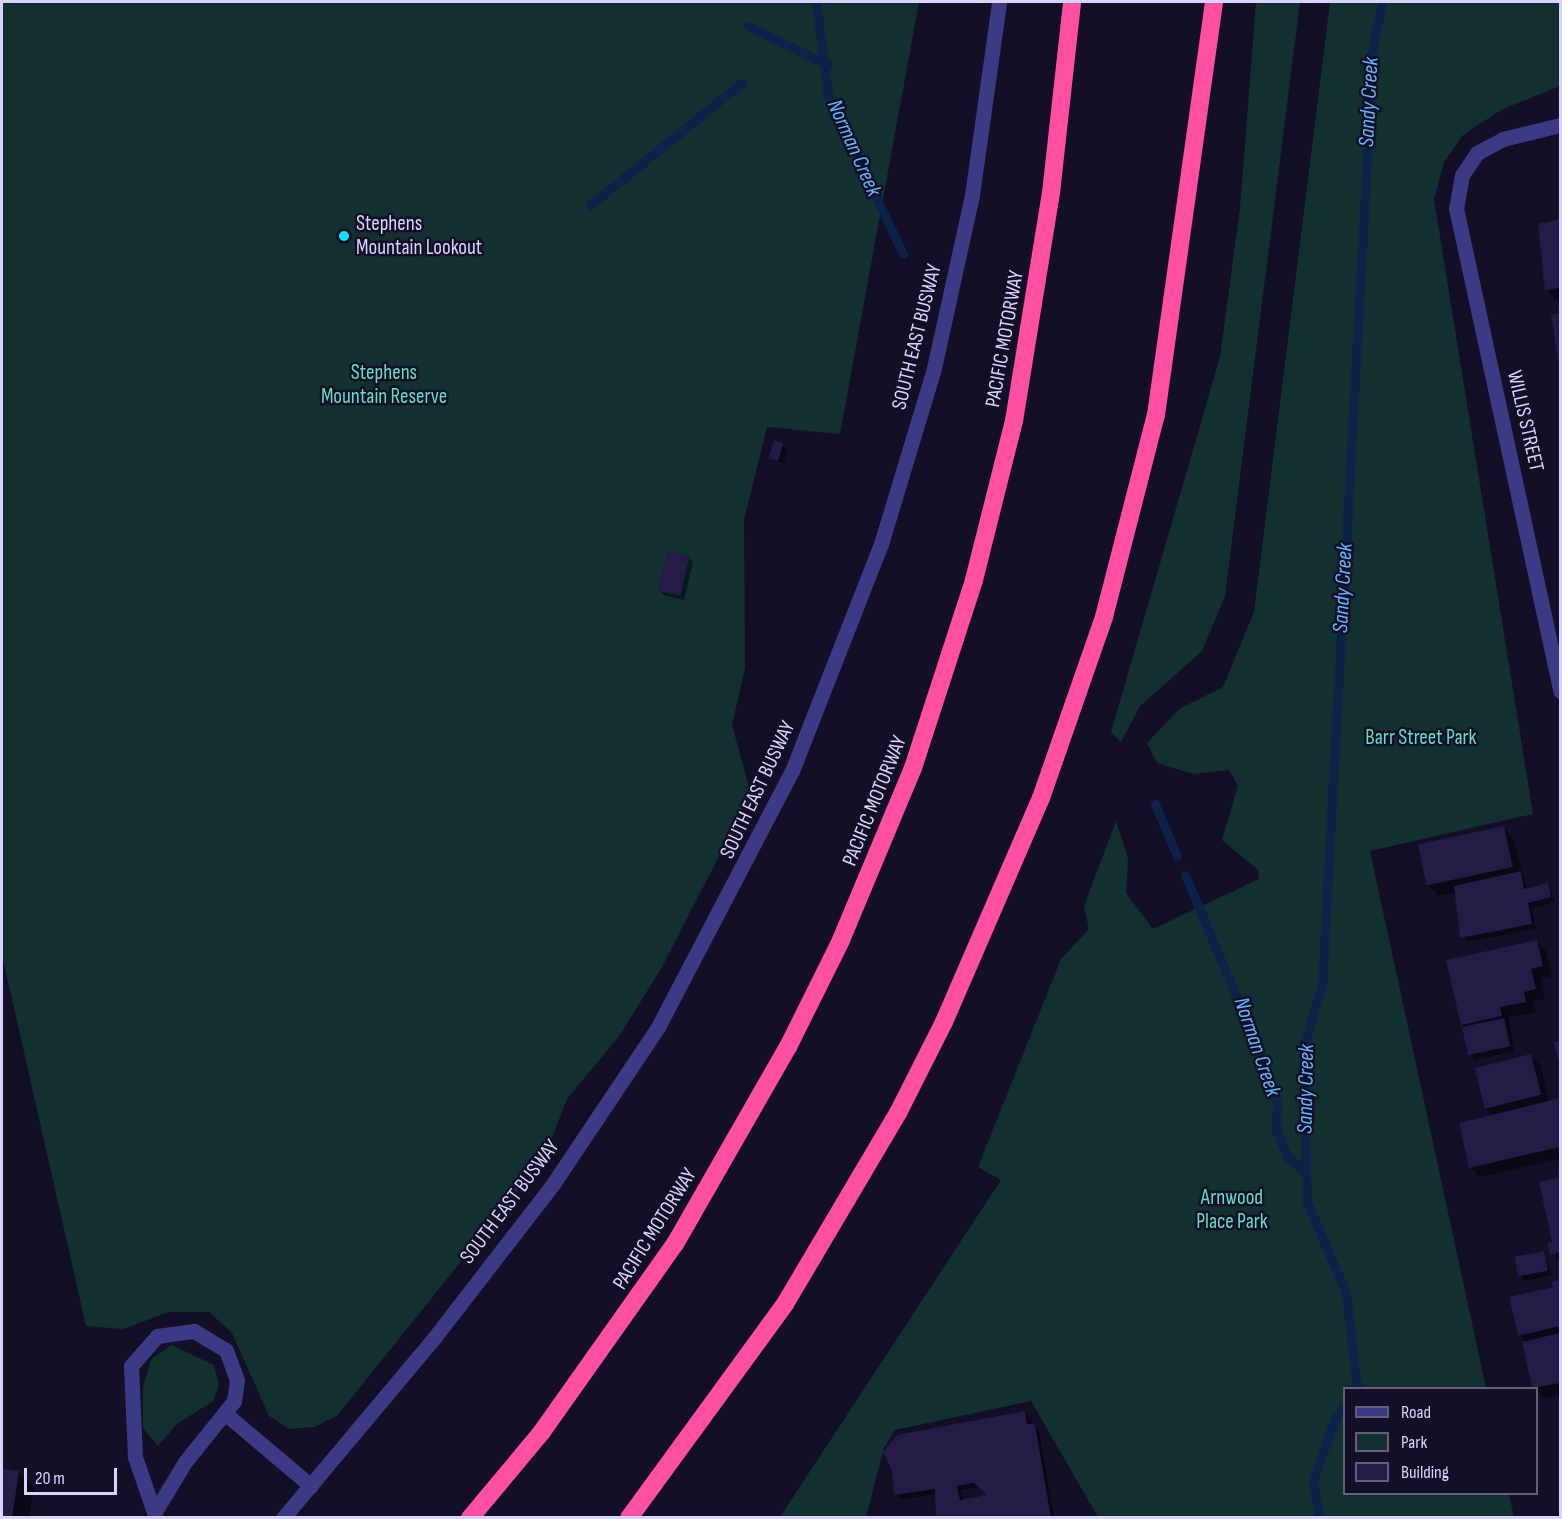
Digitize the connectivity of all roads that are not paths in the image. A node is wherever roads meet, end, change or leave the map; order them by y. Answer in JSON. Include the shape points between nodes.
{"nodes":[{"id":1,"x":999,"y":2,"type":"edge"},
{"id":2,"x":1072,"y":2,"type":"edge"},
{"id":3,"x":1214,"y":2,"type":"edge"},
{"id":4,"x":1560,"y":125,"type":"edge"},
{"id":5,"x":1560,"y":691,"type":"edge"},
{"id":6,"x":227,"y":1415,"type":"junction"},
{"id":7,"x":311,"y":1486,"type":"junction"},
{"id":8,"x":156,"y":1514,"type":"edge"},
{"id":9,"x":283,"y":1518,"type":"edge"},
{"id":10,"x":470,"y":1518,"type":"edge"},
{"id":11,"x":629,"y":1518,"type":"edge"}],
"edges":[{"from":1,"to":7,"type":"street","name":"SOUTH EAST BUSWAY","via":[[972,195],[934,368],[881,544],[792,771],[658,1027],[553,1184]]},
{"from":2,"to":10,"type":"highway","name":"PACIFIC MOTORWAY","via":[[1051,193],[1014,421],[974,580],[913,768],[850,920],[788,1047],[675,1244],[554,1415]]},
{"from":3,"to":11,"type":"highway","via":[[1156,415],[1104,617],[1041,798],[949,1012],[898,1113],[785,1304]]},
{"from":4,"to":5,"type":"street","name":"WILLIS STREET","via":[[1490,145],[1468,162],[1456,190],[1458,226]]},
{"from":6,"to":7,"type":"street"},
{"from":6,"to":8,"type":"street","via":[[185,1462]]},
{"from":6,"to":8,"type":"street","via":[[237,1380],[233,1364],[217,1341],[194,1330],[169,1331],[136,1354],[128,1381],[135,1457]]},
{"from":7,"to":9,"type":"street","name":"SOUTH EAST BUSWAY"}]}
